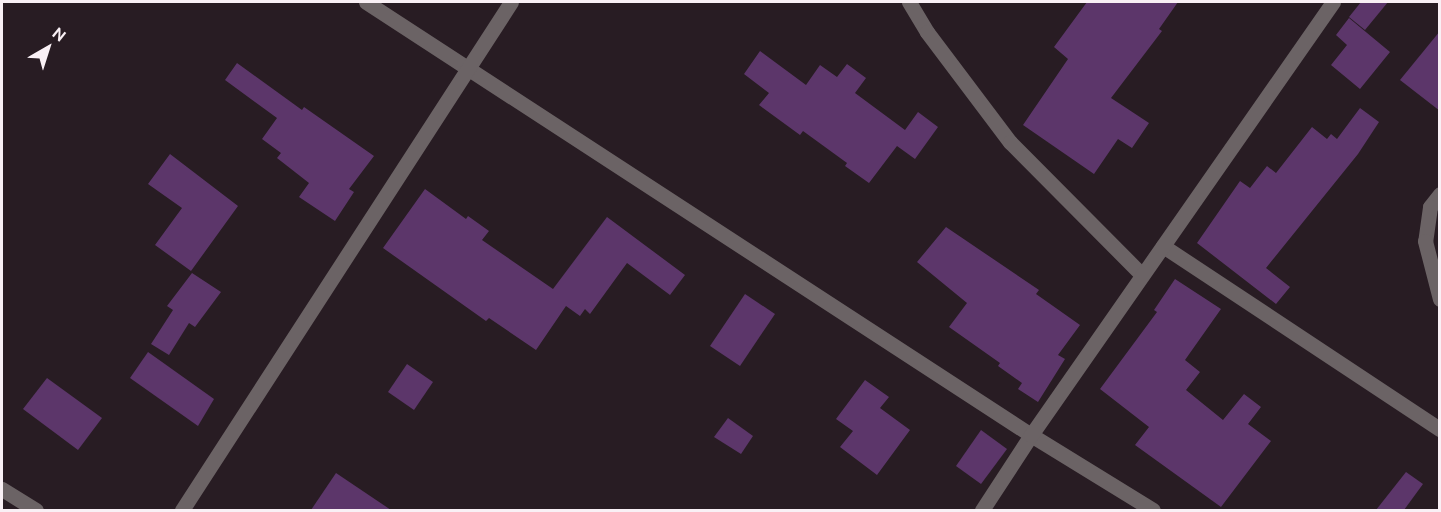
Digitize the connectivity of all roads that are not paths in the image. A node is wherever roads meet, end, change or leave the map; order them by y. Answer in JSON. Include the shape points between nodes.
{"nodes":[{"id":1,"x":366,"y":2,"type":"edge"},
{"id":2,"x":511,"y":2,"type":"edge"},
{"id":3,"x":909,"y":2,"type":"edge"},
{"id":4,"x":1334,"y":2,"type":"edge"},
{"id":5,"x":467,"y":68,"type":"junction"},
{"id":6,"x":1440,"y":194,"type":"edge"},
{"id":7,"x":1425,"y":241,"type":"junction"},
{"id":8,"x":1163,"y":246,"type":"junction"},
{"id":9,"x":1440,"y":250,"type":"edge"},
{"id":10,"x":1142,"y":275,"type":"junction"},
{"id":11,"x":1440,"y":299,"type":"edge"},
{"id":12,"x":1440,"y":429,"type":"edge"},
{"id":13,"x":1031,"y":435,"type":"junction"},
{"id":14,"x":2,"y":489,"type":"edge"},
{"id":15,"x":36,"y":510,"type":"edge"},
{"id":16,"x":182,"y":510,"type":"edge"},
{"id":17,"x":982,"y":510,"type":"edge"},
{"id":18,"x":1154,"y":510,"type":"edge"}],
"edges":[{"from":1,"to":5,"type":"street"},
{"from":2,"to":5,"type":"street"},
{"from":3,"to":10,"type":"street","via":[[1010,142]]},
{"from":4,"to":8,"type":"street"},
{"from":5,"to":13,"type":"street"},
{"from":5,"to":16,"type":"street"},
{"from":6,"to":7,"type":"street","via":[[1430,207]]},
{"from":7,"to":9,"type":"street"},
{"from":7,"to":11,"type":"street"},
{"from":8,"to":10,"type":"street"},
{"from":8,"to":12,"type":"street"},
{"from":10,"to":13,"type":"street"},
{"from":13,"to":17,"type":"street"},
{"from":13,"to":18,"type":"street"},
{"from":14,"to":15,"type":"street"}]}
